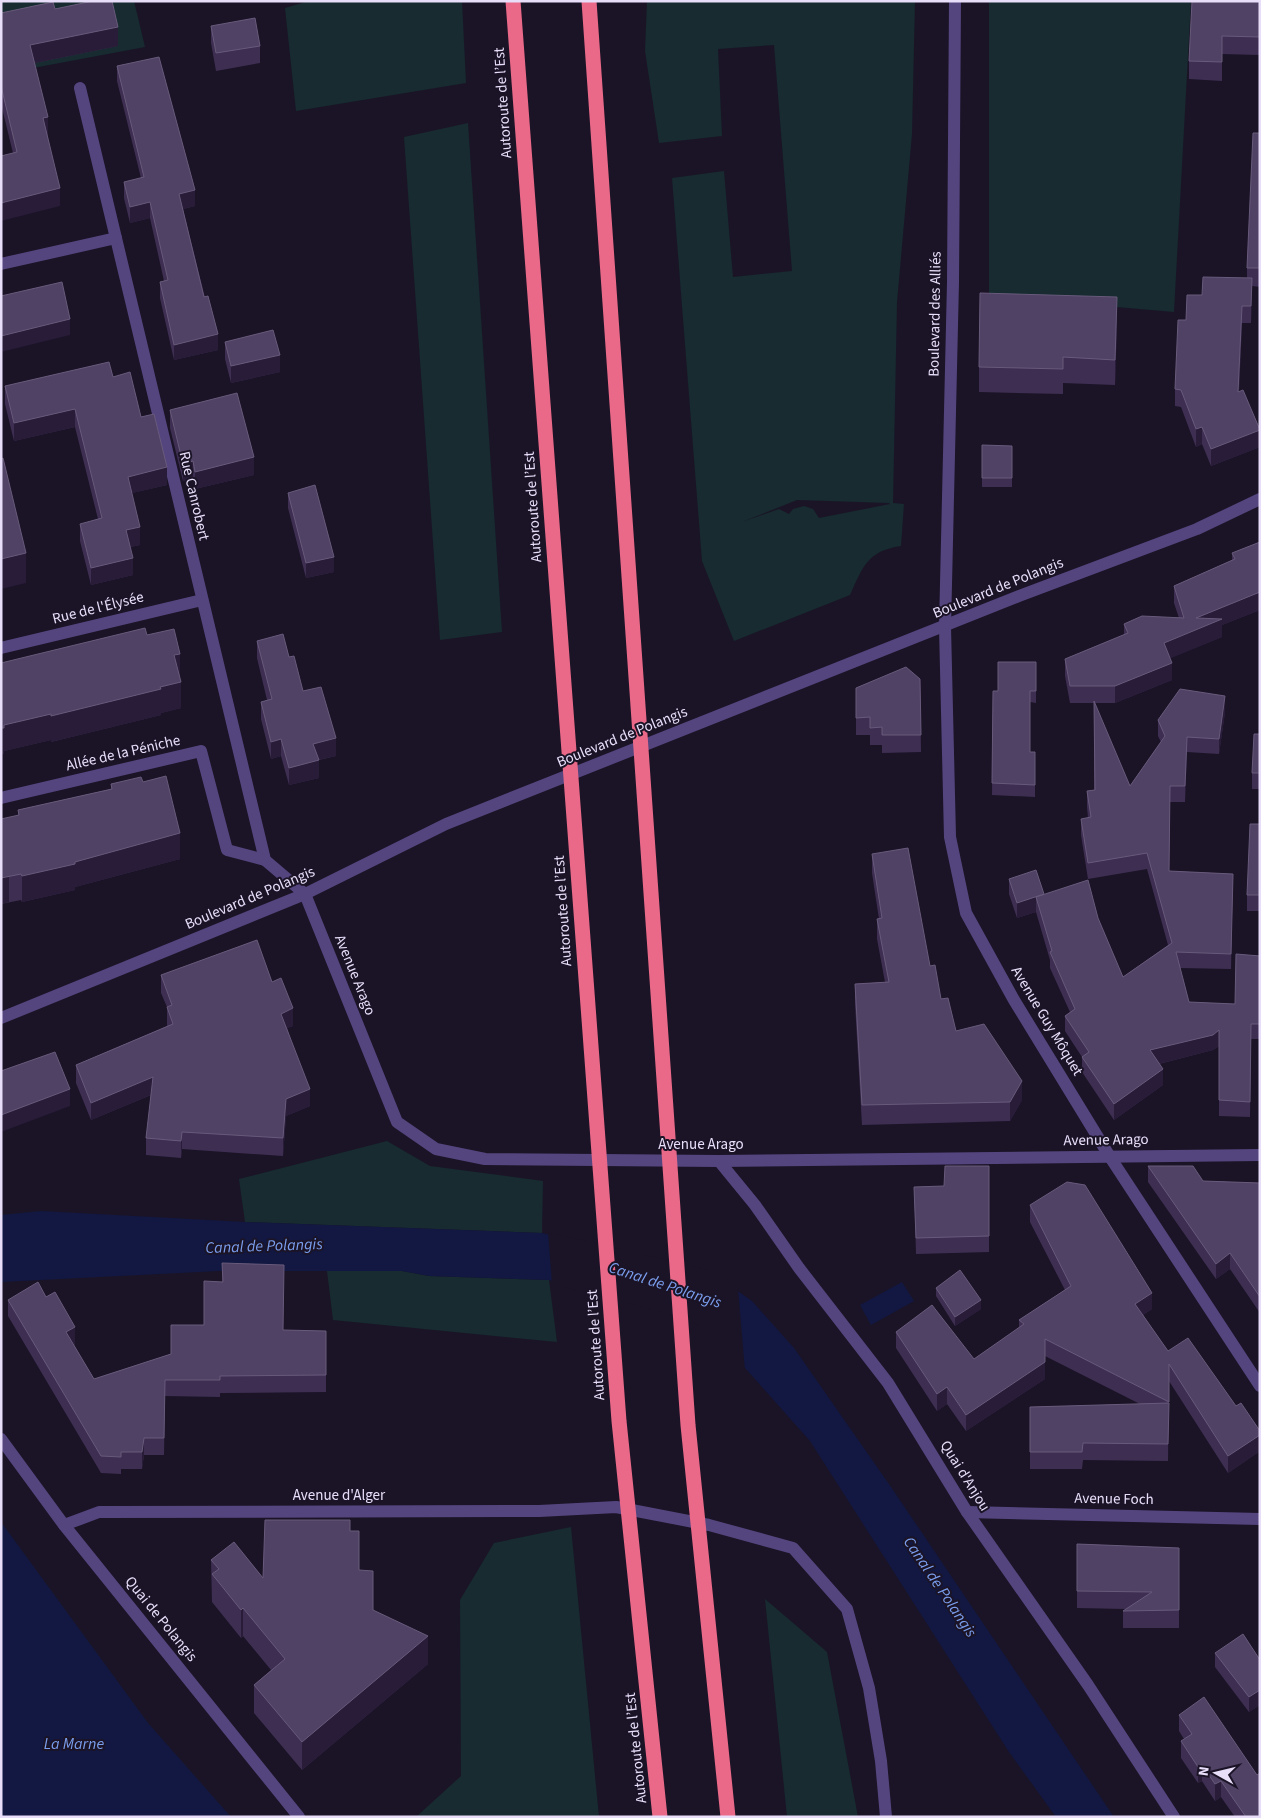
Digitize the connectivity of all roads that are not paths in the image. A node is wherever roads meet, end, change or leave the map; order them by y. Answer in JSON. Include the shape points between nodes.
{"nodes":[{"id":1,"x":514,"y":1,"type":"edge"},
{"id":2,"x":589,"y":1,"type":"edge"},
{"id":3,"x":955,"y":1,"type":"edge"},
{"id":4,"x":80,"y":88,"type":"dead end"},
{"id":5,"x":116,"y":238,"type":"junction"},
{"id":6,"x":1,"y":264,"type":"edge"},
{"id":7,"x":1260,"y":499,"type":"edge"},
{"id":8,"x":202,"y":600,"type":"junction"},
{"id":9,"x":945,"y":627,"type":"junction"},
{"id":10,"x":1,"y":648,"type":"edge"},
{"id":11,"x":1,"y":798,"type":"edge"},
{"id":12,"x":265,"y":860,"type":"junction"},
{"id":13,"x":305,"y":894,"type":"junction"},
{"id":14,"x":1,"y":1018,"type":"edge"},
{"id":15,"x":1260,"y":1155,"type":"edge"},
{"id":16,"x":1110,"y":1157,"type":"junction"},
{"id":17,"x":719,"y":1161,"type":"junction"},
{"id":18,"x":1260,"y":1386,"type":"edge"},
{"id":19,"x":1,"y":1439,"type":"edge"},
{"id":20,"x":967,"y":1512,"type":"junction"},
{"id":21,"x":1260,"y":1519,"type":"edge"},
{"id":22,"x":64,"y":1525,"type":"junction"},
{"id":23,"x":299,"y":1817,"type":"edge"},
{"id":24,"x":660,"y":1817,"type":"edge"},
{"id":25,"x":728,"y":1817,"type":"edge"},
{"id":26,"x":886,"y":1817,"type":"edge"},
{"id":27,"x":1174,"y":1817,"type":"edge"}],
"edges":[{"from":1,"to":24,"type":"highway","name":"Autoroute de l’Est","bridge":true,"via":[[619,1421]]},
{"from":2,"to":25,"type":"highway","bridge":true,"via":[[688,1425]]},
{"from":3,"to":9,"type":"street","name":"Boulevard des Alliés"},
{"from":4,"to":5,"type":"street","name":"Rue Canrobert"},
{"from":5,"to":6,"type":"street"},
{"from":5,"to":8,"type":"street","name":"Rue Canrobert"},
{"from":7,"to":9,"type":"street","name":"Boulevard de Polangis","via":[[1197,529]]},
{"from":8,"to":10,"type":"street","name":"Rue de l'Élysée"},
{"from":8,"to":12,"type":"street","name":"Rue Canrobert"},
{"from":9,"to":13,"type":"street","name":"Boulevard de Polangis","via":[[446,824]]},
{"from":9,"to":16,"type":"street","name":"Avenue Guy Môquet","via":[[950,837],[966,913],[1014,1000]]},
{"from":11,"to":12,"type":"street","name":"Allée de la Péniche","via":[[201,751],[227,850]]},
{"from":12,"to":13,"type":"street"},
{"from":13,"to":14,"type":"street","name":"Boulevard de Polangis"},
{"from":13,"to":17,"type":"street","name":"Avenue Arago","via":[[397,1122],[436,1149],[485,1159]]},
{"from":15,"to":16,"type":"street","name":"Avenue Arago"},
{"from":16,"to":17,"type":"street","name":"Avenue Arago"},
{"from":16,"to":18,"type":"street","name":"Avenue Guy Môquet"},
{"from":17,"to":20,"type":"street","name":"Quai d'Anjou","via":[[888,1384]]},
{"from":19,"to":22,"type":"street","name":"Quai de Polangis"},
{"from":20,"to":21,"type":"street","name":"Avenue Foch"},
{"from":20,"to":27,"type":"street","name":"Quai d'Anjou","via":[[1088,1685]]},
{"from":22,"to":23,"type":"street","name":"Quai de Polangis"},
{"from":22,"to":26,"type":"street","name":"Avenue d'Alger","via":[[99,1512],[539,1511],[616,1507],[709,1525],[793,1548],[848,1609],[869,1688],[882,1761]]}]}
